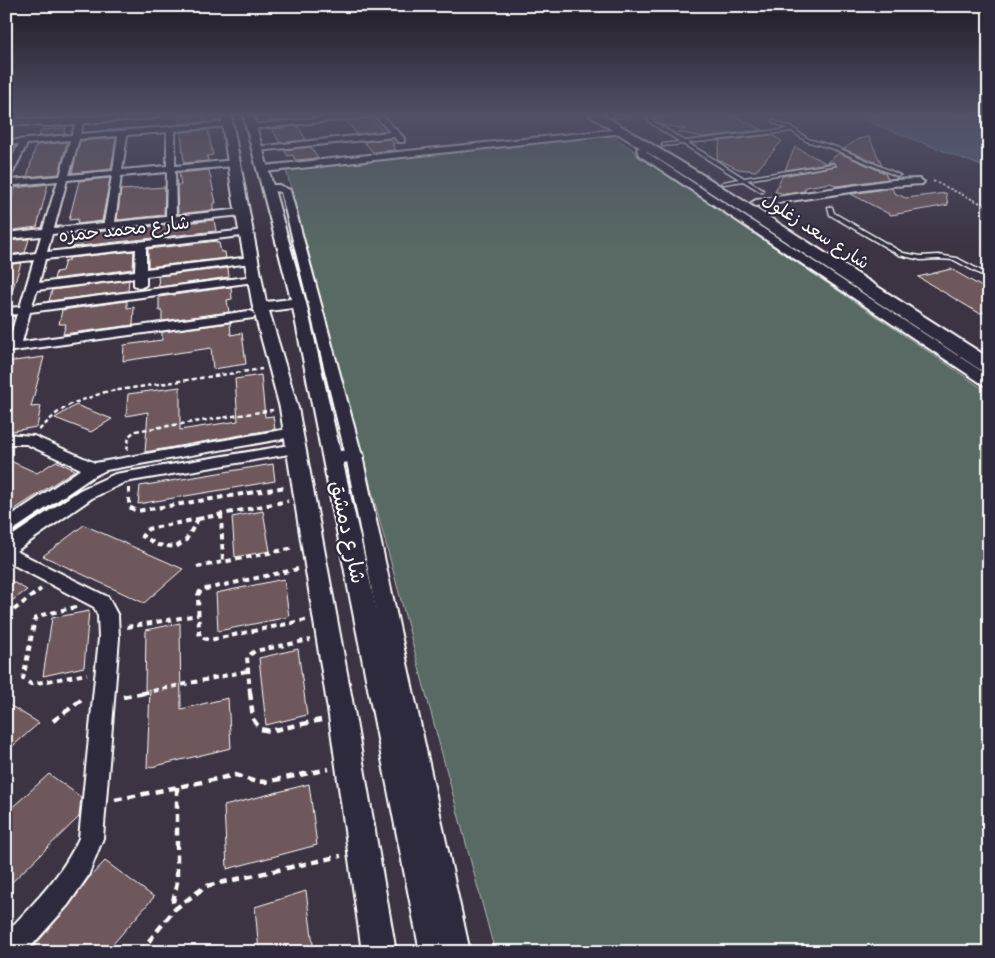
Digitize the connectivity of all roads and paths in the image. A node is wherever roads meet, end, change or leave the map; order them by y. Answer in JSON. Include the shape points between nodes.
{"nodes":[{"id":1,"x":15,"y":160,"type":"edge"},
{"id":2,"x":68,"y":160,"type":"edge"},
{"id":3,"x":119,"y":160,"type":"edge"},
{"id":4,"x":171,"y":160,"type":"edge"},
{"id":5,"x":233,"y":160,"type":"edge"},
{"id":6,"x":260,"y":160,"type":"edge"},
{"id":7,"x":281,"y":160,"type":"edge"},
{"id":8,"x":367,"y":160,"type":"edge"},
{"id":9,"x":653,"y":160,"type":"edge"},
{"id":10,"x":668,"y":160,"type":"edge"},
{"id":11,"x":687,"y":160,"type":"edge"},
{"id":12,"x":711,"y":160,"type":"edge"},
{"id":13,"x":862,"y":160,"type":"edge"},
{"id":14,"x":234,"y":164,"type":"junction"},
{"id":15,"x":833,"y":165,"type":"dead end"},
{"id":16,"x":171,"y":169,"type":"junction"},
{"id":17,"x":117,"y":174,"type":"junction"},
{"id":18,"x":264,"y":175,"type":"junction"},
{"id":19,"x":898,"y":175,"type":"dead end"},
{"id":20,"x":6,"y":178,"type":"edge"},
{"id":21,"x":63,"y":178,"type":"junction"},
{"id":22,"x":744,"y":180,"type":"junction"},
{"id":23,"x":919,"y":182,"type":"dead end"},
{"id":24,"x":724,"y":183,"type":"junction"},
{"id":25,"x":6,"y":184,"type":"edge"},
{"id":26,"x":758,"y":197,"type":"junction"},
{"id":27,"x":830,"y":208,"type":"dead end"},
{"id":28,"x":242,"y":214,"type":"junction"},
{"id":29,"x":171,"y":220,"type":"junction"},
{"id":30,"x":109,"y":226,"type":"junction"},
{"id":31,"x":48,"y":232,"type":"junction"},
{"id":32,"x":289,"y":235,"type":"junction"},
{"id":33,"x":6,"y":236,"type":"edge"},
{"id":34,"x":141,"y":245,"type":"junction"},
{"id":35,"x":818,"y":249,"type":"junction"},
{"id":36,"x":40,"y":256,"type":"junction"},
{"id":37,"x":6,"y":260,"type":"edge"},
{"id":38,"x":252,"y":270,"type":"junction"},
{"id":39,"x":140,"y":274,"type":"junction"},
{"id":40,"x":989,"y":277,"type":"edge"},
{"id":41,"x":31,"y":287,"type":"junction"},
{"id":42,"x":140,"y":294,"type":"junction"},
{"id":43,"x":299,"y":303,"type":"junction"},
{"id":44,"x":25,"y":310,"type":"junction"},
{"id":45,"x":254,"y":311,"type":"junction"},
{"id":46,"x":6,"y":312,"type":"edge"},
{"id":47,"x":932,"y":337,"type":"junction"},
{"id":48,"x":10,"y":347,"type":"edge"},
{"id":49,"x":988,"y":350,"type":"edge"},
{"id":50,"x":278,"y":366,"type":"junction"},
{"id":51,"x":989,"y":366,"type":"edge"},
{"id":52,"x":989,"y":382,"type":"edge"},
{"id":53,"x":288,"y":408,"type":"junction"},
{"id":54,"x":6,"y":439,"type":"edge"},
{"id":55,"x":29,"y":439,"type":"junction"},
{"id":56,"x":294,"y":441,"type":"junction"},
{"id":57,"x":354,"y":456,"type":"junction"},
{"id":58,"x":332,"y":458,"type":"junction"},
{"id":59,"x":129,"y":468,"type":"junction"},
{"id":60,"x":94,"y":469,"type":"junction"},
{"id":61,"x":302,"y":491,"type":"junction"},
{"id":62,"x":221,"y":514,"type":"junction"},
{"id":63,"x":198,"y":519,"type":"junction"},
{"id":64,"x":6,"y":527,"type":"edge"},
{"id":65,"x":312,"y":544,"type":"junction"},
{"id":66,"x":6,"y":549,"type":"edge"},
{"id":67,"x":6,"y":553,"type":"edge"},
{"id":68,"x":223,"y":562,"type":"junction"},
{"id":69,"x":316,"y":566,"type":"junction"},
{"id":70,"x":197,"y":567,"type":"dead end"},
{"id":71,"x":56,"y":578,"type":"junction"},
{"id":72,"x":101,"y":602,"type":"junction"},
{"id":73,"x":198,"y":615,"type":"junction"},
{"id":74,"x":6,"y":616,"type":"edge"},
{"id":75,"x":324,"y":616,"type":"junction"},
{"id":76,"x":108,"y":630,"type":"junction"},
{"id":77,"x":328,"y":637,"type":"junction"},
{"id":78,"x":247,"y":671,"type":"junction"},
{"id":79,"x":105,"y":685,"type":"junction"},
{"id":80,"x":342,"y":716,"type":"junction"},
{"id":81,"x":52,"y":721,"type":"dead end"},
{"id":82,"x":350,"y":765,"type":"junction"},
{"id":83,"x":177,"y":788,"type":"junction"},
{"id":84,"x":95,"y":805,"type":"junction"},
{"id":85,"x":363,"y":851,"type":"junction"},
{"id":86,"x":175,"y":910,"type":"junction"},
{"id":87,"x":7,"y":952,"type":"edge"},
{"id":88,"x":140,"y":952,"type":"edge"},
{"id":89,"x":379,"y":952,"type":"edge"},
{"id":90,"x":437,"y":952,"type":"edge"},
{"id":91,"x":456,"y":952,"type":"edge"}],
"edges":[{"from":1,"to":20,"type":"street"},
{"from":2,"to":21,"type":"street"},
{"from":3,"to":17,"type":"street"},
{"from":4,"to":16,"type":"street"},
{"from":5,"to":14,"type":"street","name":"شارع دمشق"},
{"from":6,"to":18,"type":"street","name":"شارع دمشق"},
{"from":7,"to":18,"type":"street"},
{"from":8,"to":18,"type":"street"},
{"from":9,"to":47,"type":"street"},
{"from":10,"to":35,"type":"main road","name":"شارع سعد زغلول"},
{"from":11,"to":24,"type":"main road","name":"شارع سعد زغلول"},
{"from":12,"to":22,"type":"lane"},
{"from":13,"to":19,"type":"lane"},
{"from":14,"to":16,"type":"street"},
{"from":14,"to":28,"type":"street","name":"شارع دمشق"},
{"from":15,"to":22,"type":"lane"},
{"from":16,"to":17,"type":"street"},
{"from":16,"to":29,"type":"street"},
{"from":17,"to":21,"type":"street"},
{"from":17,"to":30,"type":"street"},
{"from":18,"to":28,"type":"street"},
{"from":18,"to":32,"type":"street","name":"شارع دمشق"},
{"from":21,"to":25,"type":"street"},
{"from":21,"to":31,"type":"street"},
{"from":22,"to":24,"type":"lane"},
{"from":22,"to":26,"type":"lane"},
{"from":23,"to":26,"type":"street"},
{"from":24,"to":26,"type":"main road","name":"شارع سعد زغلول"},
{"from":26,"to":35,"type":"main road","name":"شارع سعد زغلول"},
{"from":27,"to":40,"type":"lane","via":[[832,214],[901,254],[955,259]]},
{"from":28,"to":29,"type":"street"},
{"from":28,"to":34,"type":"street","name":"شارع محمد حمزه"},
{"from":28,"to":38,"type":"street","name":"شارع دمشق"},
{"from":29,"to":30,"type":"street"},
{"from":30,"to":31,"type":"street"},
{"from":31,"to":33,"type":"street"},
{"from":31,"to":36,"type":"street"},
{"from":32,"to":43,"type":"street","name":"شارع دمشق"},
{"from":32,"to":57,"type":"street"},
{"from":34,"to":36,"type":"street","name":"شارع محمد حمزه"},
{"from":34,"to":39,"type":"street"},
{"from":35,"to":47,"type":"main road","name":"شارع سعد زغلول"},
{"from":35,"to":49,"type":"main road","name":"شارع سعد زغلول"},
{"from":36,"to":37,"type":"street","name":"شارع محمد حمزه"},
{"from":36,"to":41,"type":"street"},
{"from":38,"to":39,"type":"street"},
{"from":38,"to":42,"type":"street"},
{"from":38,"to":45,"type":"street","name":"شارع دمشق"},
{"from":39,"to":41,"type":"street"},
{"from":39,"to":42,"type":"street"},
{"from":41,"to":44,"type":"street"},
{"from":42,"to":44,"type":"street"},
{"from":43,"to":45,"type":"street"},
{"from":43,"to":58,"type":"street","name":"شارع دمشق"},
{"from":44,"to":46,"type":"street"},
{"from":44,"to":48,"type":"street"},
{"from":45,"to":48,"type":"street"},
{"from":45,"to":50,"type":"street","name":"شارع دمشق"},
{"from":47,"to":51,"type":"main road","name":"شارع سعد زغلول"},
{"from":47,"to":52,"type":"street"},
{"from":50,"to":53,"type":"street","name":"شارع دمشق"},
{"from":50,"to":55,"type":"path","via":[[114,390],[87,397],[58,413]]},
{"from":53,"to":56,"type":"street","name":"شارع دمشق"},
{"from":53,"to":59,"type":"path","via":[[135,431],[128,439]]},
{"from":54,"to":55,"type":"street"},
{"from":55,"to":60,"type":"street"},
{"from":56,"to":59,"type":"street"},
{"from":56,"to":61,"type":"street","name":"شارع دمشق"},
{"from":57,"to":58,"type":"street"},
{"from":57,"to":91,"type":"street"},
{"from":58,"to":90,"type":"street","name":"شارع دمشق"},
{"from":59,"to":60,"type":"street"},
{"from":59,"to":61,"type":"path","via":[[128,504],[129,508],[137,511]]},
{"from":59,"to":66,"type":"street"},
{"from":60,"to":64,"type":"street"},
{"from":61,"to":62,"type":"path"},
{"from":61,"to":65,"type":"street","name":"شارع دمشق"},
{"from":62,"to":63,"type":"path"},
{"from":62,"to":68,"type":"path"},
{"from":63,"to":63,"type":"path","via":[[148,529],[142,536],[163,547],[177,547],[185,542]]},
{"from":65,"to":68,"type":"path"},
{"from":65,"to":69,"type":"street","name":"شارع دمشق"},
{"from":67,"to":71,"type":"street"},
{"from":68,"to":70,"type":"path"},
{"from":69,"to":73,"type":"path","via":[[204,588],[198,595]]},
{"from":69,"to":75,"type":"street","name":"شارع دمشق"},
{"from":71,"to":72,"type":"street"},
{"from":71,"to":74,"type":"path"},
{"from":72,"to":76,"type":"street","via":[[108,616]]},
{"from":72,"to":79,"type":"path","via":[[35,619],[23,679],[31,684]]},
{"from":73,"to":75,"type":"path","via":[[199,635],[206,640]]},
{"from":73,"to":76,"type":"path"},
{"from":75,"to":77,"type":"street","name":"شارع دمشق"},
{"from":76,"to":79,"type":"street"},
{"from":77,"to":78,"type":"path","via":[[252,652],[246,660]]},
{"from":77,"to":80,"type":"street","name":"شارع دمشق"},
{"from":78,"to":79,"type":"path"},
{"from":78,"to":80,"type":"path","via":[[253,719],[260,729],[270,731]]},
{"from":79,"to":81,"type":"path"},
{"from":79,"to":84,"type":"street"},
{"from":80,"to":82,"type":"street","name":"شارع دمشق"},
{"from":82,"to":83,"type":"path","via":[[279,780],[253,781],[236,775]]},
{"from":82,"to":85,"type":"street","name":"شارع دمشق"},
{"from":83,"to":84,"type":"path"},
{"from":83,"to":86,"type":"path"},
{"from":84,"to":87,"type":"street","via":[[91,838],[79,867],[59,896]]},
{"from":85,"to":86,"type":"path","via":[[206,886]]},
{"from":85,"to":89,"type":"street","name":"شارع دمشق"},
{"from":86,"to":88,"type":"path"}]}
